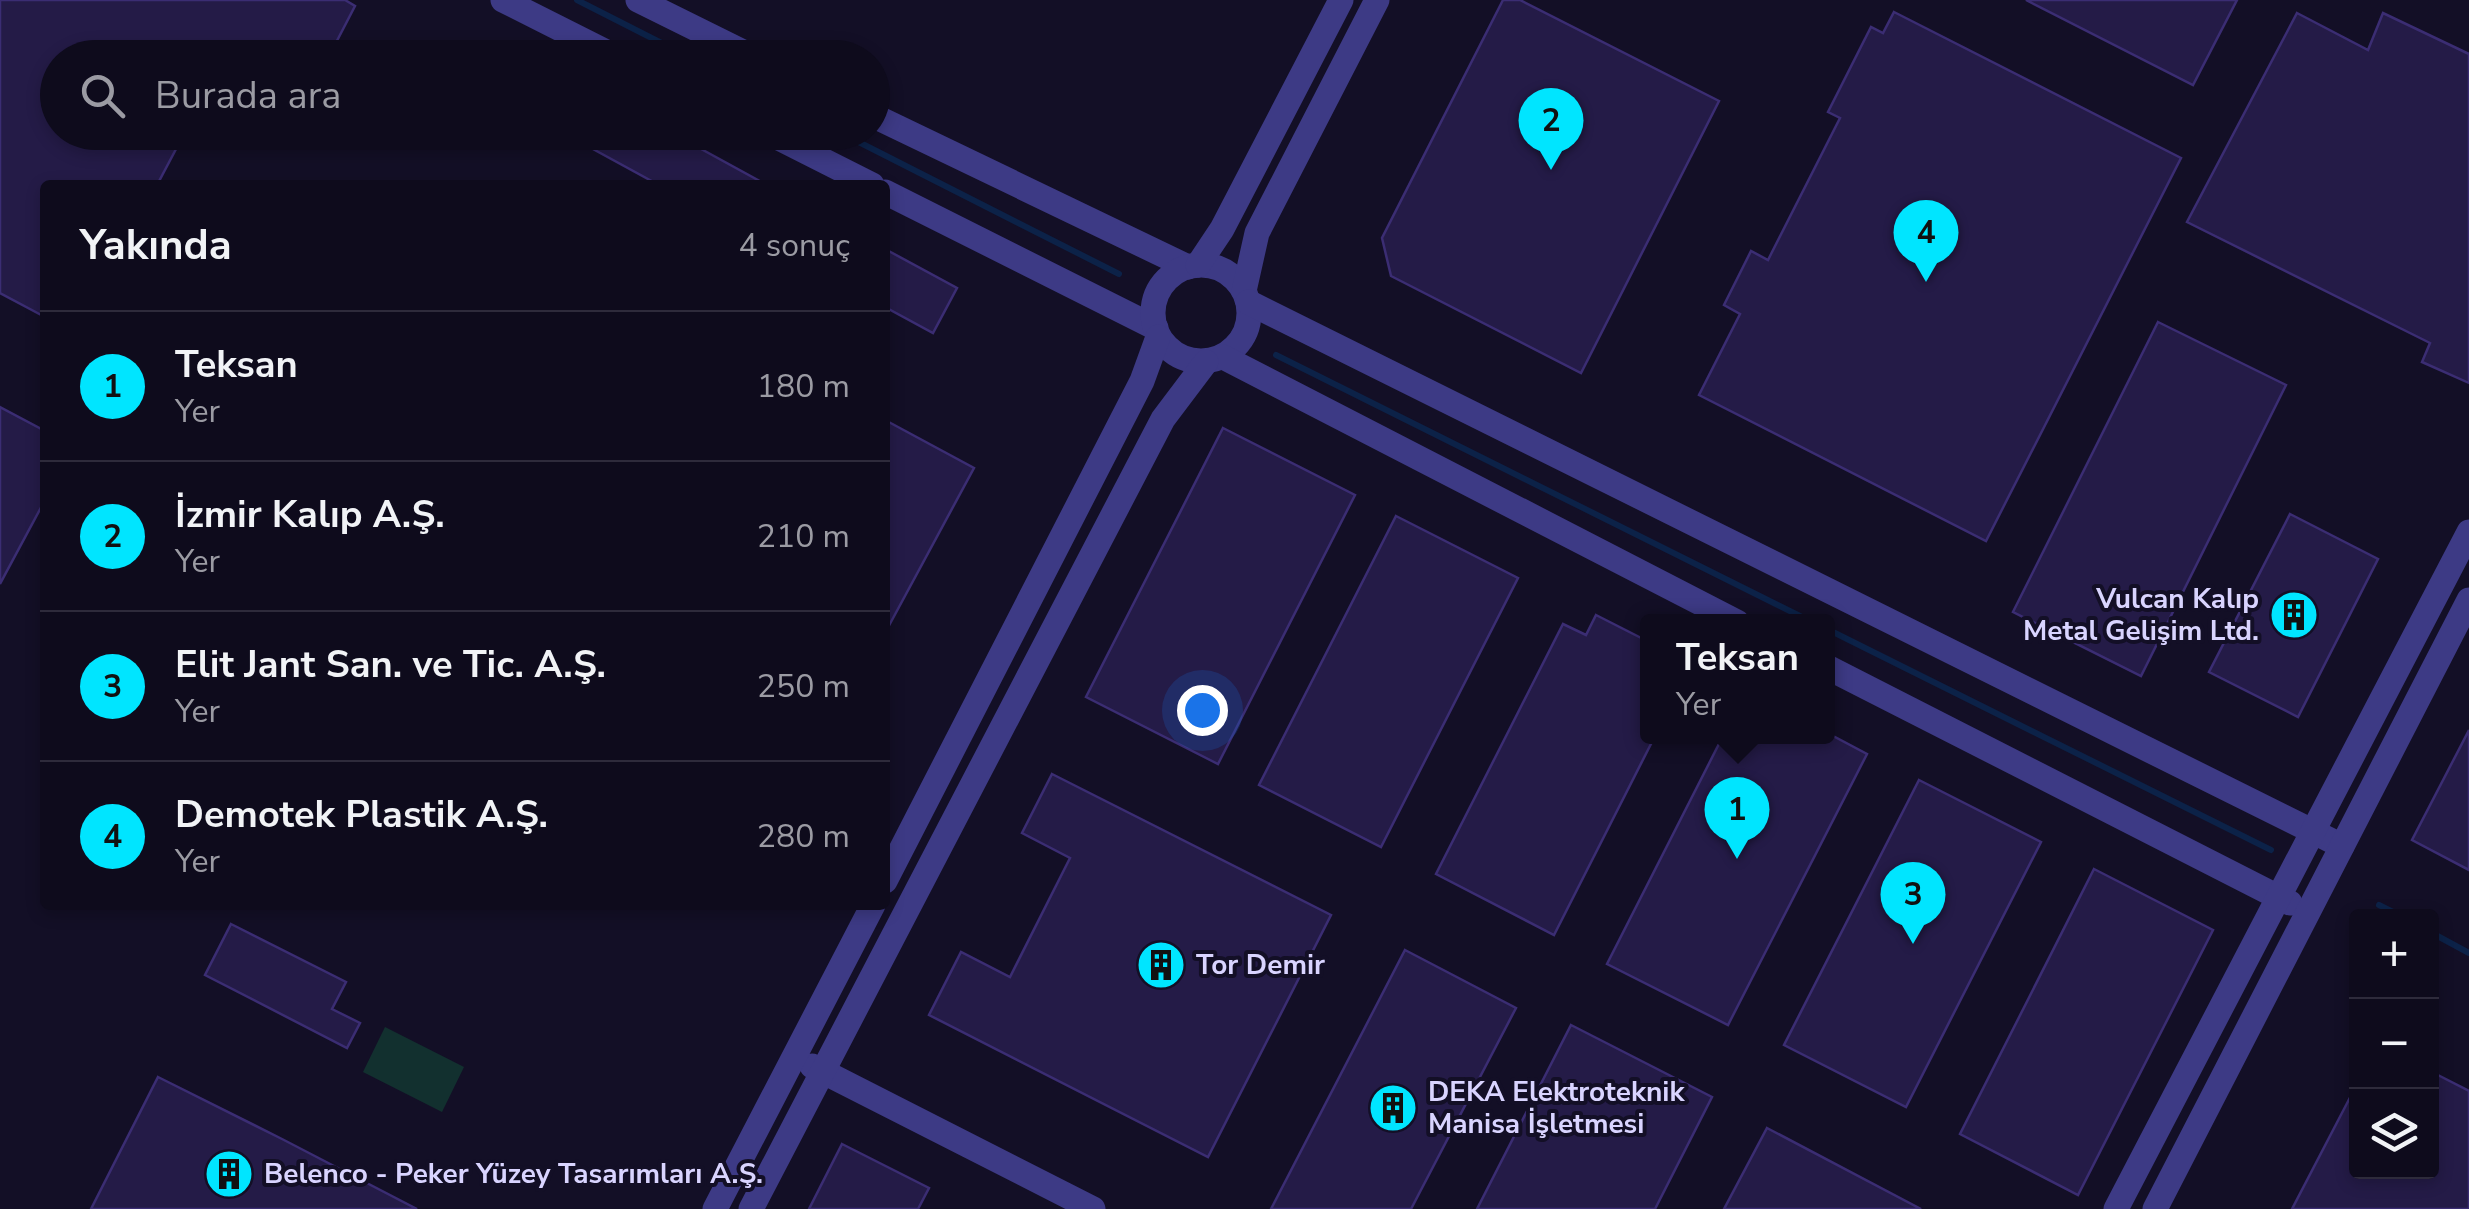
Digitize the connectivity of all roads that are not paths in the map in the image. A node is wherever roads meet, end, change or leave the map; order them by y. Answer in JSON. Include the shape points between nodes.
{"nodes":[{"id":1,"x":503,"y":0,"type":"edge"},
{"id":2,"x":638,"y":0,"type":"edge"},
{"id":3,"x":1341,"y":0,"type":"edge"},
{"id":4,"x":1377,"y":0,"type":"edge"},
{"id":5,"x":582,"y":40,"type":"edge"},
{"id":6,"x":719,"y":40,"type":"edge"},
{"id":7,"x":890,"y":123,"type":"edge"},
{"id":8,"x":803,"y":150,"type":"edge"},
{"id":9,"x":862,"y":180,"type":"edge"},
{"id":10,"x":890,"y":195,"type":"edge"},
{"id":11,"x":1193,"y":266,"type":"junction"},
{"id":12,"x":1246,"y":296,"type":"junction"},
{"id":13,"x":1157,"y":332,"type":"junction"},
{"id":14,"x":1214,"y":360,"type":"junction"},
{"id":15,"x":2469,"y":532,"type":"edge"},
{"id":16,"x":2469,"y":600,"type":"edge"},
{"id":17,"x":1721,"y":614,"type":"edge"},
{"id":18,"x":1835,"y":671,"type":"edge"},
{"id":19,"x":2310,"y":832,"type":"junction"},
{"id":20,"x":2342,"y":846,"type":"junction"},
{"id":21,"x":890,"y":871,"type":"edge"},
{"id":22,"x":2279,"y":896,"type":"junction"},
{"id":23,"x":869,"y":910,"type":"edge"},
{"id":24,"x":2306,"y":914,"type":"junction"},
{"id":25,"x":794,"y":1058,"type":"junction"},
{"id":26,"x":824,"y":1072,"type":"junction"},
{"id":27,"x":715,"y":1209,"type":"edge"},
{"id":28,"x":752,"y":1209,"type":"edge"},
{"id":29,"x":1094,"y":1209,"type":"edge"},
{"id":30,"x":2116,"y":1209,"type":"edge"},
{"id":31,"x":2155,"y":1209,"type":"edge"}],
"edges":[{"from":1,"to":5,"type":"street"},
{"from":2,"to":6,"type":"street"},
{"from":3,"to":11,"type":"street","via":[[1222,230]]},
{"from":4,"to":12,"type":"street","via":[[1257,233]]},
{"from":7,"to":11,"type":"street"},
{"from":8,"to":9,"type":"street"},
{"from":10,"to":13,"type":"street"},
{"from":11,"to":12,"type":"street","via":[[1218,268]]},
{"from":11,"to":13,"type":"street","via":[[1162,285],[1154,300]]},
{"from":12,"to":14,"type":"street","via":[[1245,334]]},
{"from":12,"to":19,"type":"street"},
{"from":13,"to":14,"type":"street","via":[[1175,355]]},
{"from":13,"to":21,"type":"street","via":[[1142,380]]},
{"from":14,"to":17,"type":"street"},
{"from":14,"to":26,"type":"street","via":[[1163,419]]},
{"from":15,"to":19,"type":"street"},
{"from":16,"to":20,"type":"street"},
{"from":18,"to":22,"type":"street"},
{"from":19,"to":20,"type":"street"},
{"from":19,"to":22,"type":"street"},
{"from":20,"to":24,"type":"street"},
{"from":22,"to":24,"type":"street"},
{"from":22,"to":30,"type":"street"},
{"from":23,"to":25,"type":"street"},
{"from":24,"to":31,"type":"street"},
{"from":25,"to":26,"type":"street"},
{"from":25,"to":27,"type":"street"},
{"from":26,"to":28,"type":"street"},
{"from":26,"to":29,"type":"street"}]}
